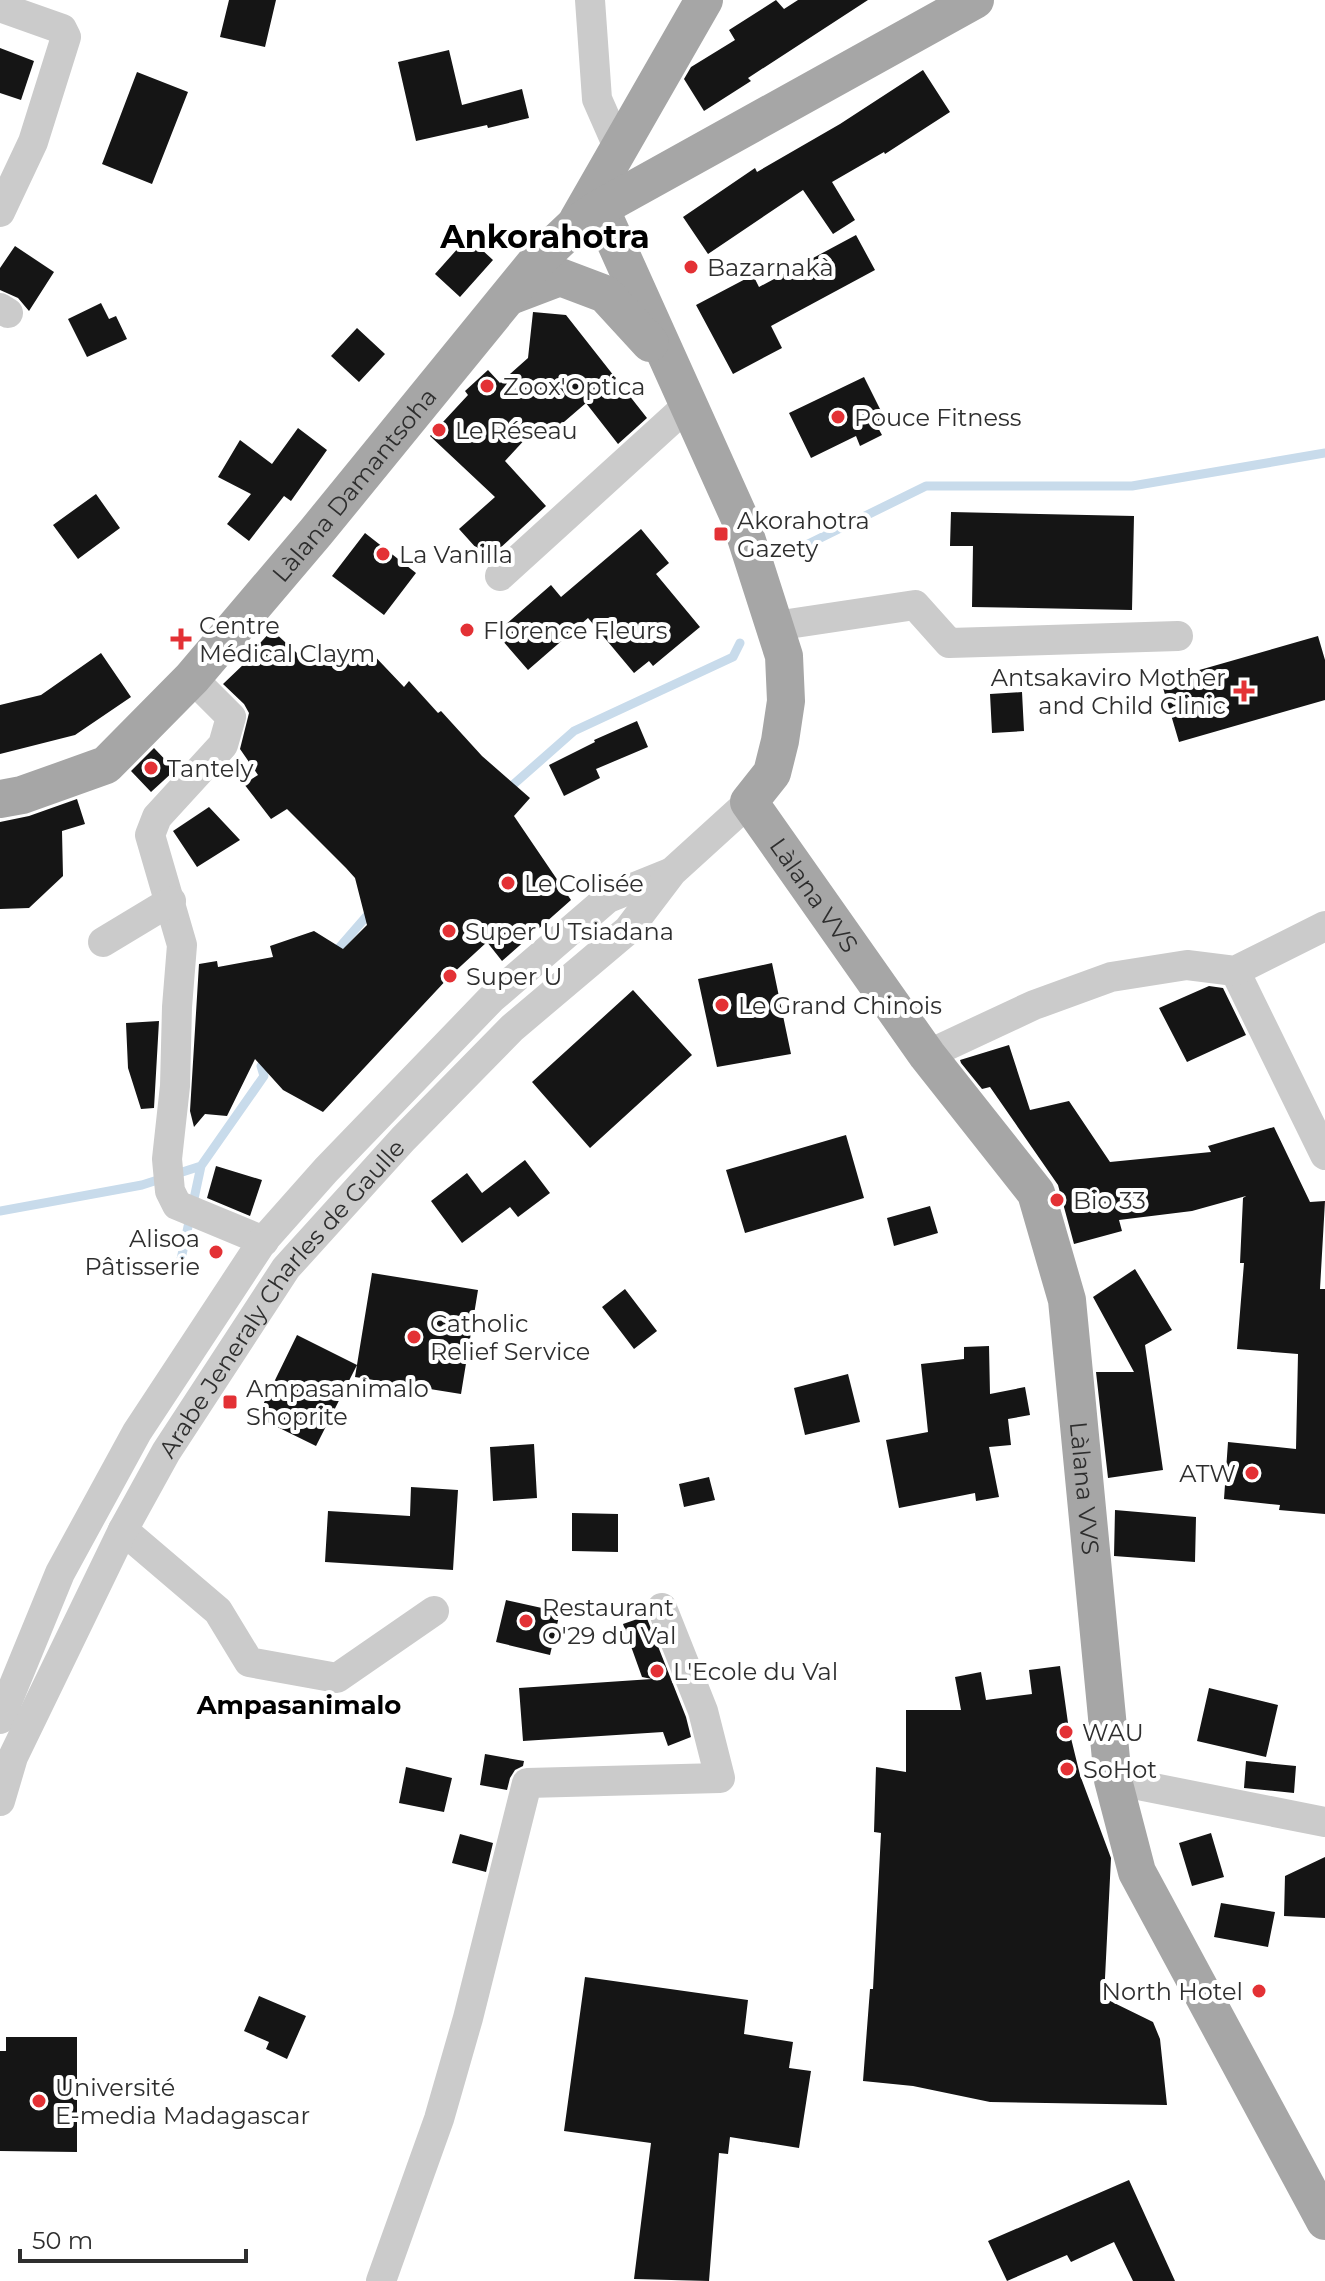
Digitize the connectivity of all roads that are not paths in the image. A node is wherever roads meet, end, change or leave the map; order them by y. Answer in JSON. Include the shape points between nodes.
{"nodes":[{"id":1,"x":590,"y":0,"type":"edge"},
{"id":2,"x":704,"y":0,"type":"edge"},
{"id":3,"x":975,"y":0,"type":"edge"},
{"id":4,"x":0,"y":7,"type":"edge"},
{"id":5,"x":619,"y":149,"type":"junction"},
{"id":6,"x":649,"y":181,"type":"junction"},
{"id":7,"x":0,"y":212,"type":"edge"},
{"id":8,"x":587,"y":217,"type":"junction"},
{"id":9,"x":508,"y":297,"type":"junction"},
{"id":10,"x":650,"y":343,"type":"junction"},
{"id":11,"x":688,"y":405,"type":"junction"},
{"id":12,"x":500,"y":576,"type":"dead end"},
{"id":13,"x":775,"y":626,"type":"junction"},
{"id":14,"x":1178,"y":636,"type":"dead end"},
{"id":15,"x":192,"y":678,"type":"junction"},
{"id":16,"x":0,"y":799,"type":"edge"},
{"id":17,"x":749,"y":802,"type":"junction"},
{"id":18,"x":672,"y":872,"type":"junction"},
{"id":19,"x":171,"y":901,"type":"junction"},
{"id":20,"x":1325,"y":926,"type":"edge"},
{"id":21,"x":103,"y":942,"type":"dead end"},
{"id":22,"x":1235,"y":971,"type":"junction"},
{"id":23,"x":927,"y":1055,"type":"junction"},
{"id":24,"x":1325,"y":1155,"type":"edge"},
{"id":25,"x":264,"y":1241,"type":"junction"},
{"id":26,"x":123,"y":1530,"type":"junction"},
{"id":27,"x":662,"y":1608,"type":"dead end"},
{"id":28,"x":434,"y":1611,"type":"dead end"},
{"id":29,"x":0,"y":1719,"type":"edge"},
{"id":30,"x":1113,"y":1780,"type":"junction"},
{"id":31,"x":0,"y":1801,"type":"edge"},
{"id":32,"x":1325,"y":1822,"type":"edge"},
{"id":33,"x":1325,"y":2221,"type":"edge"},
{"id":34,"x":381,"y":2281,"type":"edge"}],
"edges":[{"from":1,"to":5,"type":"street","via":[[597,99]]},
{"from":2,"to":5,"type":"main road"},
{"from":3,"to":6,"type":"main road"},
{"from":4,"to":7,"type":"street","via":[[62,29],[66,37],[33,142]]},
{"from":5,"to":6,"type":"main road","via":[[632,173]]},
{"from":5,"to":8,"type":"main road"},
{"from":6,"to":8,"type":"main road"},
{"from":8,"to":9,"type":"main road","name":"Làlana Damantsoha","via":[[537,261]]},
{"from":8,"to":10,"type":"main road","name":"Arabe Jeneraly Charles de Gaulle"},
{"from":8,"to":11,"type":"main road","name":"Arabe Jeneraly Charles de Gaulle"},
{"from":9,"to":10,"type":"main road","via":[[560,277],[605,294]]},
{"from":9,"to":15,"type":"main road","name":"Làlana Damantsoha"},
{"from":10,"to":11,"type":"main road","name":"Arabe Jeneraly Charles de Gaulle"},
{"from":11,"to":12,"type":"street"},
{"from":11,"to":13,"type":"main road","name":"Arabe Jeneraly Charles de Gaulle","via":[[740,519]]},
{"from":13,"to":14,"type":"street","via":[[915,605],[949,643]]},
{"from":13,"to":17,"type":"main road","name":"Arabe Jeneraly Charles de Gaulle","via":[[784,656],[786,701],[772,773]]},
{"from":15,"to":16,"type":"main road","name":"Làlana Damantsoha","via":[[106,765]]},
{"from":15,"to":19,"type":"street","via":[[238,721],[223,745],[157,817],[150,835]]},
{"from":17,"to":18,"type":"street","name":"Arabe Jeneraly Charles de Gaulle"},
{"from":17,"to":23,"type":"main road","name":"Làlana VVS"},
{"from":18,"to":25,"type":"street","name":"Arabe Jeneraly Charles de Gaulle","via":[[608,898],[491,999]]},
{"from":18,"to":26,"type":"street","name":"Arabe Jeneraly Charles de Gaulle","via":[[628,930],[512,1028],[286,1268],[166,1452]]},
{"from":19,"to":21,"type":"street"},
{"from":19,"to":25,"type":"street","via":[[182,945],[172,1189],[206,1217]]},
{"from":20,"to":22,"type":"street"},
{"from":22,"to":23,"type":"street","via":[[1187,965],[1111,977],[1034,1005]]},
{"from":22,"to":24,"type":"street"},
{"from":23,"to":30,"type":"main road","name":"Làlana VVS","via":[[1036,1193],[1067,1300]]},
{"from":25,"to":29,"type":"street","name":"Arabe Jeneraly Charles de Gaulle","via":[[137,1432],[60,1573]]},
{"from":26,"to":28,"type":"street","via":[[218,1611],[249,1662],[337,1678]]},
{"from":26,"to":31,"type":"street","name":"Arabe Jeneraly Charles de Gaulle","via":[[13,1757]]},
{"from":27,"to":34,"type":"street","via":[[703,1711],[720,1778],[527,1783],[439,2119]]},
{"from":30,"to":32,"type":"street"},
{"from":30,"to":33,"type":"main road","name":"Làlana VVS","via":[[1137,1872]]}]}
